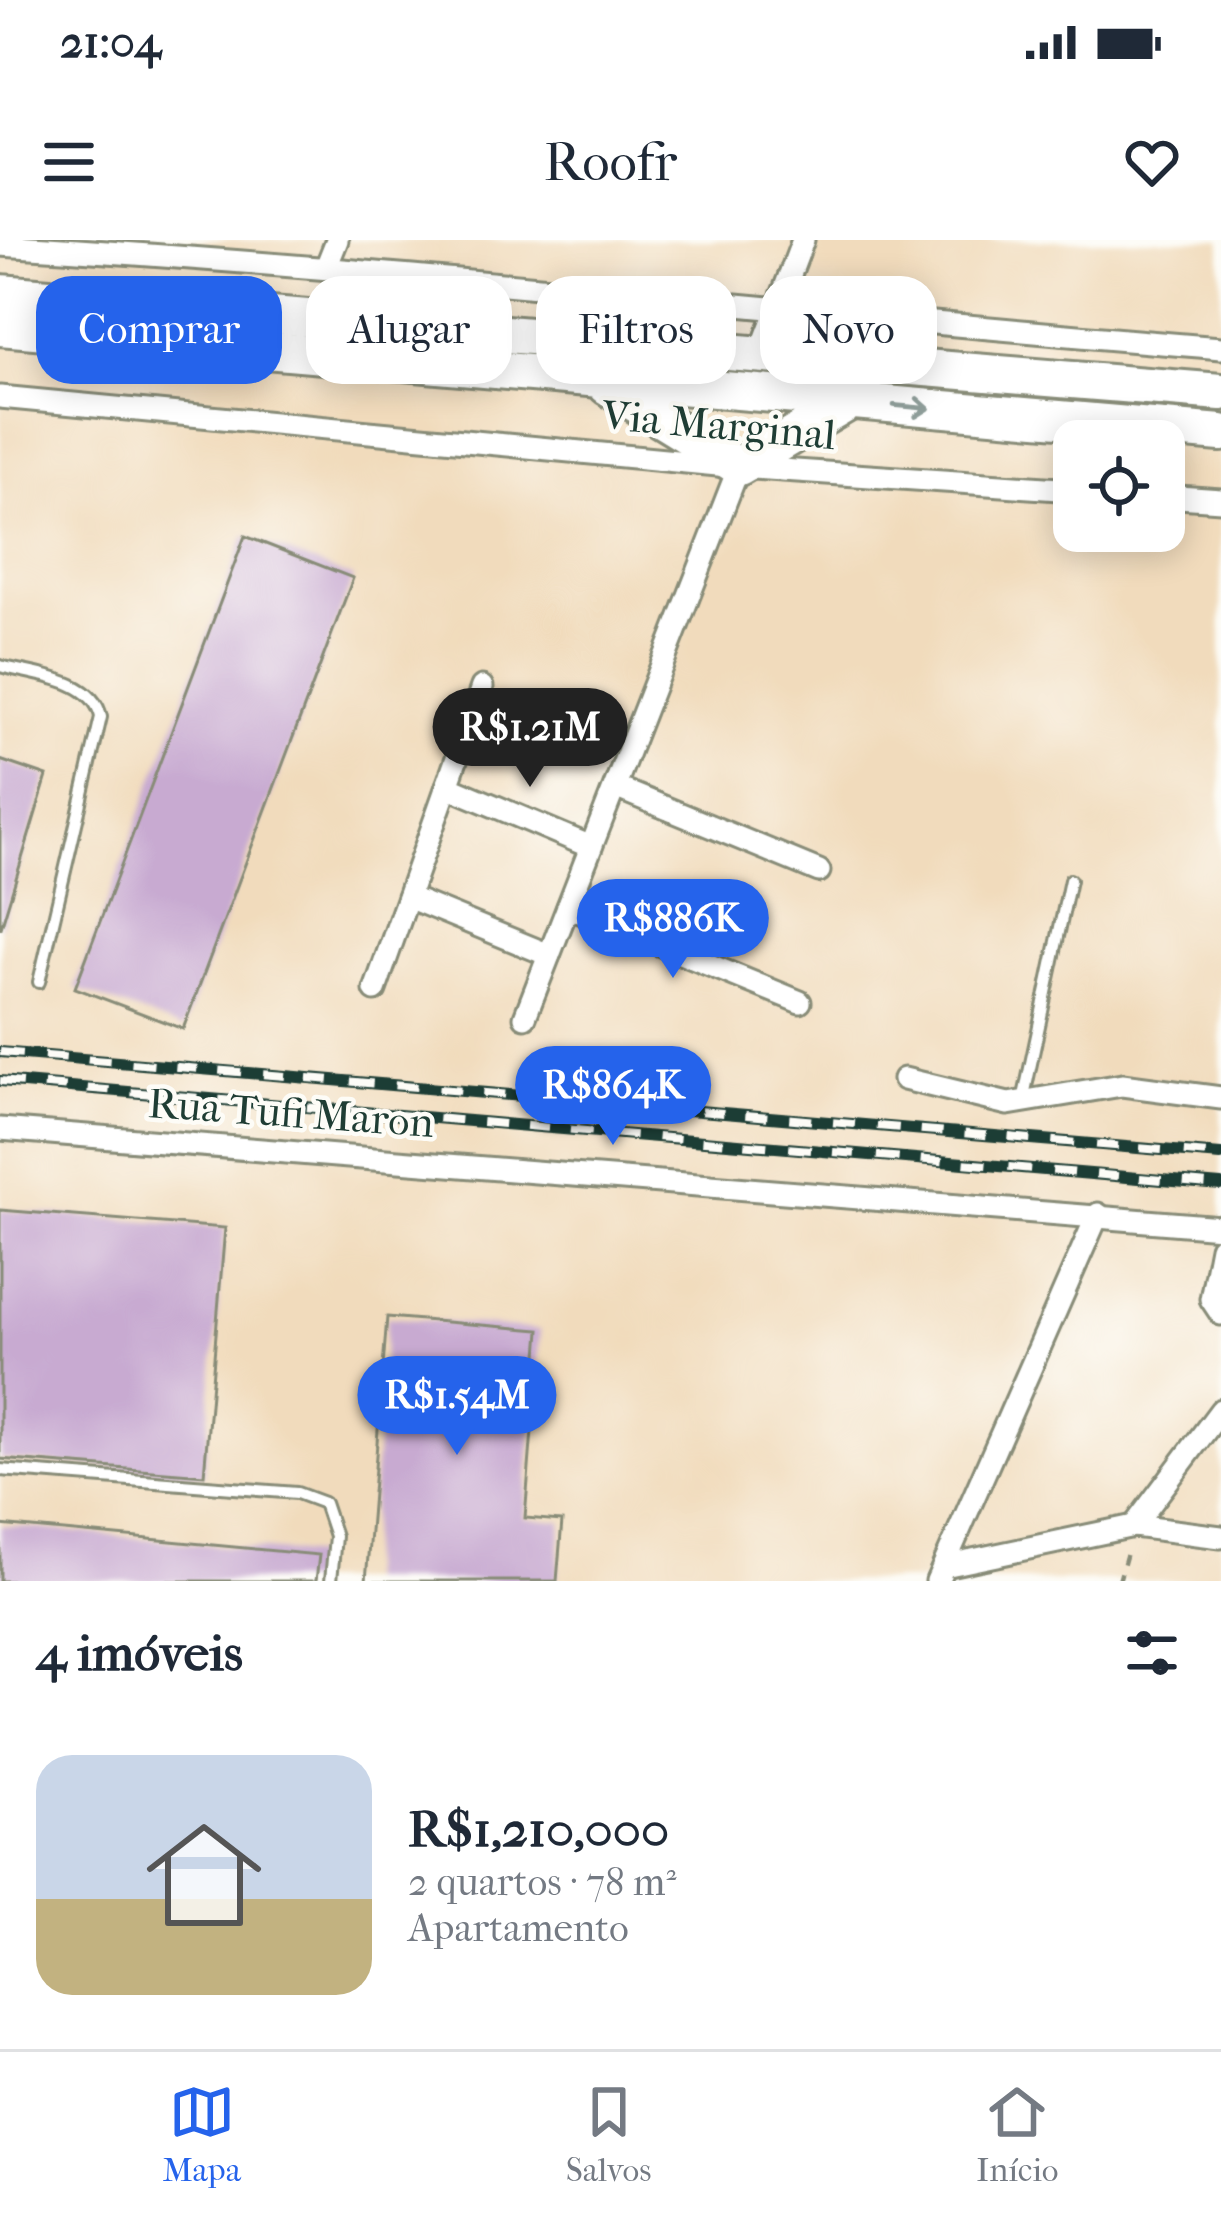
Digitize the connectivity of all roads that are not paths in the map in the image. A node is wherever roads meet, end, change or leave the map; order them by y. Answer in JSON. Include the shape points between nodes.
{"nodes":[{"id":1,"x":337,"y":240,"type":"edge"},
{"id":2,"x":803,"y":240,"type":"edge"},
{"id":3,"x":0,"y":245,"type":"edge"},
{"id":4,"x":327,"y":266,"type":"junction"},
{"id":5,"x":788,"y":276,"type":"edge"},
{"id":6,"x":0,"y":293,"type":"edge"},
{"id":7,"x":760,"y":310,"type":"edge"},
{"id":8,"x":937,"y":325,"type":"edge"},
{"id":9,"x":0,"y":327,"type":"edge"},
{"id":10,"x":1080,"y":337,"type":"junction"},
{"id":11,"x":1221,"y":348,"type":"edge"},
{"id":12,"x":760,"y":354,"type":"edge"},
{"id":13,"x":937,"y":369,"type":"edge"},
{"id":14,"x":536,"y":375,"type":"edge"},
{"id":15,"x":1077,"y":380,"type":"junction"},
{"id":16,"x":603,"y":384,"type":"edge"},
{"id":17,"x":636,"y":384,"type":"edge"},
{"id":18,"x":1221,"y":392,"type":"edge"},
{"id":19,"x":0,"y":397,"type":"edge"},
{"id":20,"x":851,"y":401,"type":"junction"},
{"id":21,"x":1221,"y":433,"type":"edge"},
{"id":22,"x":739,"y":467,"type":"junction"},
{"id":23,"x":1053,"y":489,"type":"edge"},
{"id":24,"x":1185,"y":497,"type":"edge"},
{"id":25,"x":1221,"y":500,"type":"edge"},
{"id":26,"x":0,"y":666,"type":"edge"},
{"id":27,"x":482,"y":687,"type":"dead end"},
{"id":28,"x":447,"y":786,"type":"junction"},
{"id":29,"x":615,"y":787,"type":"junction"},
{"id":30,"x":591,"y":847,"type":"junction"},
{"id":31,"x":819,"y":872,"type":"dead end"},
{"id":32,"x":1070,"y":880,"type":"dead end"},
{"id":33,"x":408,"y":897,"type":"junction"},
{"id":34,"x":568,"y":907,"type":"junction"},
{"id":35,"x":549,"y":955,"type":"junction"},
{"id":36,"x":39,"y":982,"type":"dead end"},
{"id":37,"x":375,"y":990,"type":"dead end"},
{"id":38,"x":800,"y":1002,"type":"dead end"},
{"id":39,"x":525,"y":1017,"type":"dead end"},
{"id":40,"x":904,"y":1079,"type":"dead end"},
{"id":41,"x":1221,"y":1098,"type":"edge"},
{"id":42,"x":1023,"y":1101,"type":"junction"},
{"id":43,"x":0,"y":1129,"type":"edge"},
{"id":44,"x":1098,"y":1214,"type":"junction"},
{"id":45,"x":1221,"y":1227,"type":"edge"},
{"id":46,"x":1221,"y":1247,"type":"edge"},
{"id":47,"x":1221,"y":1314,"type":"edge"},
{"id":48,"x":1221,"y":1410,"type":"edge"},
{"id":49,"x":0,"y":1470,"type":"edge"},
{"id":50,"x":1134,"y":1526,"type":"junction"},
{"id":51,"x":1221,"y":1538,"type":"edge"},
{"id":52,"x":941,"y":1574,"type":"edge"},
{"id":53,"x":331,"y":1581,"type":"edge"}],
"edges":[{"from":1,"to":4,"type":"street"},
{"from":2,"to":5,"type":"street"},
{"from":3,"to":4,"type":"street"},
{"from":4,"to":7,"type":"street"},
{"from":6,"to":12,"type":"highway"},
{"from":8,"to":10,"type":"street"},
{"from":9,"to":14,"type":"highway"},
{"from":10,"to":11,"type":"street"},
{"from":10,"to":15,"type":"street"},
{"from":13,"to":15,"type":"highway"},
{"from":15,"to":18,"type":"highway"},
{"from":16,"to":22,"type":"highway"},
{"from":17,"to":20,"type":"highway"},
{"from":19,"to":22,"type":"street","name":"Via Marginal"},
{"from":20,"to":21,"type":"highway","one_way":true},
{"from":20,"to":22,"type":"highway"},
{"from":22,"to":23,"type":"street","name":"Via Marginal"},
{"from":22,"to":29,"type":"street"},
{"from":24,"to":25,"type":"street"},
{"from":26,"to":36,"type":"lane","via":[[85,690],[98,700],[101,717]]},
{"from":27,"to":28,"type":"street"},
{"from":28,"to":30,"type":"street"},
{"from":28,"to":33,"type":"street"},
{"from":29,"to":30,"type":"street"},
{"from":29,"to":31,"type":"street"},
{"from":30,"to":34,"type":"street"},
{"from":32,"to":42,"type":"lane"},
{"from":33,"to":35,"type":"street"},
{"from":33,"to":37,"type":"street"},
{"from":34,"to":35,"type":"street"},
{"from":34,"to":38,"type":"street"},
{"from":35,"to":39,"type":"street"},
{"from":40,"to":42,"type":"street"},
{"from":41,"to":42,"type":"street","via":[[1122,1085]]},
{"from":43,"to":44,"type":"street","name":"Rua Tufi Maron"},
{"from":44,"to":45,"type":"street","name":"Rua Tufi Maron"},
{"from":44,"to":52,"type":"street"},
{"from":46,"to":47,"type":"street","via":[[1211,1299]]},
{"from":48,"to":50,"type":"street"},
{"from":49,"to":53,"type":"lane","via":[[297,1493],[324,1503],[335,1536]]},
{"from":50,"to":51,"type":"street"},
{"from":50,"to":52,"type":"street"}]}
